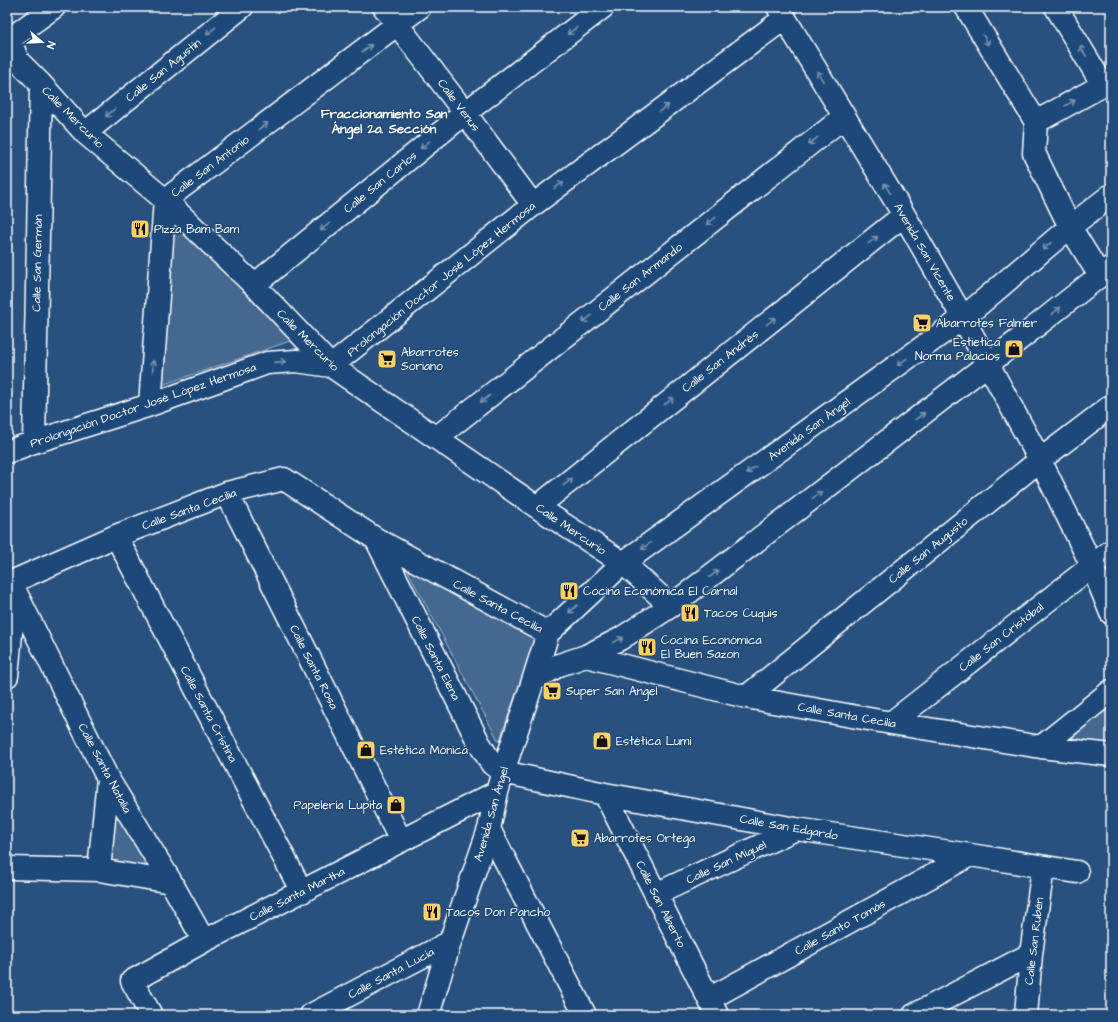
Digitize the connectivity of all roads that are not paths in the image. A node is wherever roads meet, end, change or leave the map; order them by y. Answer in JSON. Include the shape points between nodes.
{"nodes":[{"id":1,"x":54,"y":7,"type":"edge"},
{"id":2,"x":242,"y":7,"type":"edge"},
{"id":3,"x":384,"y":7,"type":"edge"},
{"id":4,"x":420,"y":7,"type":"edge"},
{"id":5,"x":603,"y":7,"type":"edge"},
{"id":6,"x":966,"y":7,"type":"edge"},
{"id":7,"x":1056,"y":7,"type":"edge"},
{"id":8,"x":781,"y":13,"type":"edge"},
{"id":9,"x":397,"y":24,"type":"junction"},
{"id":10,"x":9,"y":47,"type":"edge"},
{"id":11,"x":41,"y":84,"type":"junction"},
{"id":12,"x":465,"y":113,"type":"junction"},
{"id":13,"x":844,"y":117,"type":"junction"},
{"id":14,"x":1036,"y":122,"type":"junction"},
{"id":15,"x":85,"y":133,"type":"junction"},
{"id":16,"x":1111,"y":195,"type":"edge"},
{"id":17,"x":165,"y":200,"type":"junction"},
{"id":18,"x":533,"y":205,"type":"junction"},
{"id":19,"x":904,"y":215,"type":"junction"},
{"id":20,"x":1070,"y":227,"type":"junction"},
{"id":21,"x":1106,"y":272,"type":"edge"},
{"id":22,"x":254,"y":285,"type":"junction"},
{"id":23,"x":963,"y":318,"type":"junction"},
{"id":24,"x":988,"y":364,"type":"junction"},
{"id":25,"x":331,"y":366,"type":"junction"},
{"id":26,"x":150,"y":405,"type":"junction"},
{"id":27,"x":1111,"y":406,"type":"edge"},
{"id":28,"x":436,"y":438,"type":"junction"},
{"id":29,"x":34,"y":442,"type":"junction"},
{"id":30,"x":7,"y":452,"type":"edge"},
{"id":31,"x":1040,"y":460,"type":"junction"},
{"id":32,"x":227,"y":493,"type":"junction"},
{"id":33,"x":537,"y":507,"type":"junction"},
{"id":34,"x":116,"y":536,"type":"junction"},
{"id":35,"x":376,"y":540,"type":"junction"},
{"id":36,"x":1111,"y":551,"type":"edge"},
{"id":37,"x":623,"y":563,"type":"junction"},
{"id":38,"x":1092,"y":566,"type":"junction"},
{"id":39,"x":14,"y":589,"type":"junction"},
{"id":40,"x":671,"y":606,"type":"junction"},
{"id":41,"x":1111,"y":613,"type":"edge"},
{"id":42,"x":548,"y":633,"type":"junction"},
{"id":43,"x":586,"y":656,"type":"junction"},
{"id":44,"x":7,"y":676,"type":"edge"},
{"id":45,"x":533,"y":681,"type":"junction"},
{"id":46,"x":1111,"y":691,"type":"edge"},
{"id":47,"x":746,"y":697,"type":"junction"},
{"id":48,"x":891,"y":723,"type":"junction"},
{"id":49,"x":1041,"y":747,"type":"junction"},
{"id":50,"x":1111,"y":755,"type":"edge"},
{"id":51,"x":108,"y":779,"type":"junction"},
{"id":52,"x":500,"y":782,"type":"junction"},
{"id":53,"x":604,"y":794,"type":"junction"},
{"id":54,"x":489,"y":829,"type":"junction"},
{"id":55,"x":796,"y":829,"type":"junction"},
{"id":56,"x":401,"y":841,"type":"junction"},
{"id":57,"x":970,"y":855,"type":"junction"},
{"id":58,"x":1044,"y":867,"type":"junction"},
{"id":59,"x":7,"y":868,"type":"edge"},
{"id":60,"x":99,"y":870,"type":"junction"},
{"id":61,"x":1077,"y":872,"type":"dead end"},
{"id":62,"x":171,"y":882,"type":"junction"},
{"id":63,"x":302,"y":892,"type":"junction"},
{"id":64,"x":656,"y":894,"type":"junction"},
{"id":65,"x":204,"y":941,"type":"junction"},
{"id":66,"x":450,"y":942,"type":"junction"},
{"id":67,"x":1031,"y":954,"type":"junction"},
{"id":68,"x":713,"y":1007,"type":"edge"},
{"id":69,"x":150,"y":1015,"type":"edge"},
{"id":70,"x":311,"y":1015,"type":"edge"},
{"id":71,"x":428,"y":1015,"type":"edge"},
{"id":72,"x":585,"y":1015,"type":"edge"},
{"id":73,"x":914,"y":1015,"type":"edge"},
{"id":74,"x":1026,"y":1015,"type":"edge"}],
"edges":[{"from":1,"to":10,"type":"street"},
{"from":2,"to":15,"type":"street","name":"Calle San Agustín","one_way":true},
{"from":3,"to":9,"type":"street","name":"Calle Venus"},
{"from":4,"to":9,"type":"street","name":"Calle San Antonio"},
{"from":5,"to":12,"type":"street","name":"Calle San Carlos","one_way":true},
{"from":6,"to":14,"type":"street","one_way":true},
{"from":14,"to":7,"type":"street","one_way":true,"via":[[1103,85]]},
{"from":13,"to":8,"type":"street","name":"Avenida San Vicente","one_way":true},
{"from":18,"to":8,"type":"street","name":"Prolongación Doctor José López Hermosa","one_way":true},
{"from":9,"to":12,"type":"street","name":"Calle Venus"},
{"from":17,"to":9,"type":"street","name":"Calle San Antonio","one_way":true},
{"from":10,"to":11,"type":"street","name":"Calle Mercurio"},
{"from":11,"to":15,"type":"street","name":"Calle Mercurio"},
{"from":11,"to":29,"type":"street","name":"Calle San Germán"},
{"from":12,"to":18,"type":"street","name":"Calle Venus"},
{"from":12,"to":22,"type":"street","name":"Calle San Carlos","one_way":true},
{"from":19,"to":13,"type":"street","name":"Avenida San Vicente","one_way":true},
{"from":13,"to":28,"type":"street","name":"Calle San Armando","one_way":true},
{"from":14,"to":20,"type":"street","via":[[1034,153]]},
{"from":15,"to":17,"type":"street","name":"Calle Mercurio"},
{"from":16,"to":20,"type":"street","name":"Avenida San Ángel"},
{"from":17,"to":22,"type":"street","name":"Calle Mercurio"},
{"from":26,"to":17,"type":"street","name":"Calle San Antonio","one_way":true},
{"from":18,"to":25,"type":"street","name":"Prolongación Doctor José López Hermosa"},
{"from":19,"to":23,"type":"street","name":"Avenida San Vicente"},
{"from":33,"to":19,"type":"street","name":"Calle San Andrés","one_way":true},
{"from":20,"to":21,"type":"street"},
{"from":20,"to":23,"type":"street","name":"Avenida San Ángel","one_way":true},
{"from":24,"to":21,"type":"street","one_way":true},
{"from":22,"to":25,"type":"street","name":"Calle Mercurio"},
{"from":23,"to":24,"type":"street","name":"Avenida San Vicente"},
{"from":23,"to":37,"type":"street","name":"Avenida San Ángel","one_way":true},
{"from":24,"to":31,"type":"street","name":"Avenida San Vicente"},
{"from":40,"to":24,"type":"street","one_way":true},
{"from":26,"to":25,"type":"street","name":"Prolongación Doctor José López Hermosa","one_way":true,"via":[[267,363],[296,361]]},
{"from":25,"to":28,"type":"street","name":"Calle Mercurio"},
{"from":26,"to":29,"type":"street","name":"Prolongación Doctor José López Hermosa"},
{"from":27,"to":31,"type":"street","name":"Calle San Augusto"},
{"from":28,"to":33,"type":"street","name":"Calle Mercurio"},
{"from":29,"to":30,"type":"street","name":"Prolongación Doctor José López Hermosa"},
{"from":31,"to":38,"type":"street","name":"Avenida San Vicente"},
{"from":31,"to":47,"type":"street","name":"Calle San Augusto"},
{"from":32,"to":34,"type":"street","name":"Calle Santa Cecilia"},
{"from":32,"to":35,"type":"street","name":"Calle Santa Cecilia","via":[[284,479]]},
{"from":32,"to":56,"type":"street","name":"Calle Santa Rosa"},
{"from":33,"to":37,"type":"street","name":"Calle Mercurio"},
{"from":34,"to":39,"type":"street","name":"Calle Santa Cecilia","via":[[16,580]]},
{"from":34,"to":63,"type":"street","name":"Calle Santa Cristina"},
{"from":35,"to":42,"type":"street","name":"Calle Santa Cecilia"},
{"from":35,"to":52,"type":"street","name":"Calle Santa Elena"},
{"from":36,"to":38,"type":"street","name":"Calle San Cristóbal"},
{"from":37,"to":40,"type":"street","name":"Calle Mercurio"},
{"from":37,"to":42,"type":"street","name":"Avenida San Ángel","one_way":true},
{"from":38,"to":41,"type":"street","name":"Avenida San Vicente"},
{"from":38,"to":48,"type":"street","name":"Calle San Cristóbal"},
{"from":39,"to":44,"type":"street"},
{"from":39,"to":51,"type":"street","name":"Calle Santa Natalia"},
{"from":43,"to":40,"type":"street","one_way":true,"via":[[620,639]]},
{"from":42,"to":45,"type":"street","name":"Avenida San Ángel"},
{"from":43,"to":45,"type":"street","via":[[559,665]]},
{"from":43,"to":47,"type":"street","name":"Calle Santa Cecilia"},
{"from":45,"to":52,"type":"street","name":"Avenida San Ángel"},
{"from":46,"to":49,"type":"street"},
{"from":47,"to":48,"type":"street","name":"Calle Santa Cecilia"},
{"from":48,"to":49,"type":"street","name":"Calle Santa Cecilia"},
{"from":49,"to":50,"type":"street","name":"Calle Santa Cecilia"},
{"from":51,"to":60,"type":"street"},
{"from":51,"to":62,"type":"street","name":"Calle Santa Natalia"},
{"from":52,"to":53,"type":"street","name":"Calle San Edgardo"},
{"from":52,"to":54,"type":"street","name":"Avenida San Ángel"},
{"from":52,"to":56,"type":"street","name":"Calle Santa Martha"},
{"from":53,"to":55,"type":"street","name":"Calle San Edgardo"},
{"from":53,"to":64,"type":"street","name":"Calle San Alberto"},
{"from":54,"to":66,"type":"street","name":"Avenida San Ángel"},
{"from":54,"to":72,"type":"street"},
{"from":55,"to":57,"type":"street","name":"Calle San Edgardo"},
{"from":55,"to":64,"type":"street","name":"Calle San Miguel"},
{"from":56,"to":63,"type":"street","name":"Calle Santa Martha"},
{"from":57,"to":58,"type":"street","name":"Calle San Edgardo"},
{"from":57,"to":68,"type":"street","name":"Calle Santo Tomás"},
{"from":58,"to":61,"type":"street","name":"Calle San Edgardo"},
{"from":58,"to":67,"type":"street","name":"Calle San Rubén"},
{"from":59,"to":60,"type":"street"},
{"from":60,"to":62,"type":"street"},
{"from":62,"to":65,"type":"street","name":"Calle Santa Natalia"},
{"from":63,"to":65,"type":"street","name":"Calle Santa Martha"},
{"from":64,"to":68,"type":"street","name":"Calle San Alberto"},
{"from":65,"to":69,"type":"street","name":"Calle Santa Martha","via":[[132,981]]},
{"from":66,"to":70,"type":"street","name":"Calle Santa Lucía"},
{"from":66,"to":71,"type":"street","name":"Avenida San Ángel"},
{"from":67,"to":73,"type":"street"},
{"from":67,"to":74,"type":"street","name":"Calle San Rubén"}]}
